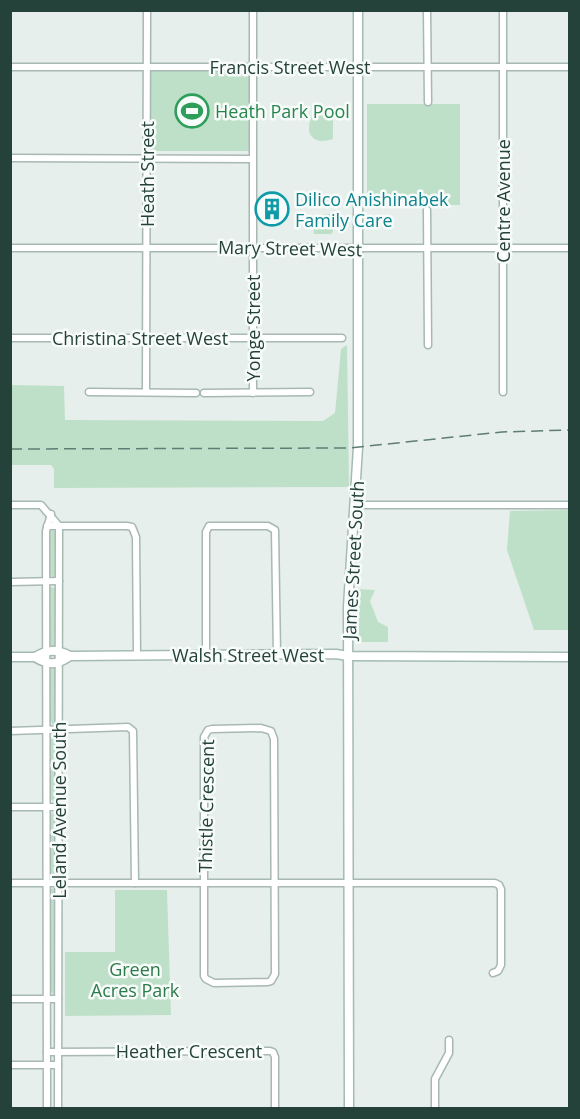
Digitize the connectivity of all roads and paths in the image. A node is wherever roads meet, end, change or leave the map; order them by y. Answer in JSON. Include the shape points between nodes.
{"nodes":[{"id":1,"x":147,"y":10,"type":"edge"},
{"id":2,"x":253,"y":10,"type":"edge"},
{"id":3,"x":358,"y":10,"type":"edge"},
{"id":4,"x":427,"y":10,"type":"edge"},
{"id":5,"x":503,"y":10,"type":"edge"},
{"id":6,"x":253,"y":66,"type":"junction"},
{"id":7,"x":147,"y":67,"type":"junction"},
{"id":8,"x":357,"y":67,"type":"junction"},
{"id":9,"x":428,"y":67,"type":"junction"},
{"id":10,"x":503,"y":67,"type":"junction"},
{"id":11,"x":570,"y":67,"type":"edge"},
{"id":12,"x":10,"y":68,"type":"edge"},
{"id":13,"x":428,"y":102,"type":"dead end"},
{"id":14,"x":10,"y":158,"type":"edge"},
{"id":15,"x":146,"y":158,"type":"junction"},
{"id":16,"x":252,"y":159,"type":"junction"},
{"id":17,"x":427,"y":210,"type":"dead end"},
{"id":18,"x":253,"y":247,"type":"junction"},
{"id":19,"x":10,"y":248,"type":"edge"},
{"id":20,"x":147,"y":248,"type":"junction"},
{"id":21,"x":570,"y":248,"type":"edge"},
{"id":22,"x":358,"y":249,"type":"junction"},
{"id":23,"x":427,"y":249,"type":"junction"},
{"id":24,"x":503,"y":249,"type":"junction"},
{"id":25,"x":10,"y":338,"type":"edge"},
{"id":26,"x":146,"y":338,"type":"junction"},
{"id":27,"x":252,"y":338,"type":"junction"},
{"id":28,"x":342,"y":338,"type":"dead end"},
{"id":29,"x":428,"y":345,"type":"dead end"},
{"id":30,"x":89,"y":392,"type":"dead end"},
{"id":31,"x":146,"y":392,"type":"junction"},
{"id":32,"x":310,"y":392,"type":"dead end"},
{"id":33,"x":502,"y":392,"type":"dead end"},
{"id":34,"x":253,"y":393,"type":"junction"},
{"id":35,"x":10,"y":505,"type":"edge"},
{"id":36,"x":570,"y":505,"type":"edge"},
{"id":37,"x":356,"y":506,"type":"junction"},
{"id":38,"x":51,"y":514,"type":"junction"},
{"id":39,"x":47,"y":526,"type":"junction"},
{"id":40,"x":59,"y":526,"type":"junction"},
{"id":41,"x":46,"y":581,"type":"junction"},
{"id":42,"x":59,"y":581,"type":"junction"},
{"id":43,"x":10,"y":582,"type":"edge"},
{"id":44,"x":46,"y":650,"type":"junction"},
{"id":45,"x":59,"y":650,"type":"junction"},
{"id":46,"x":136,"y":655,"type":"junction"},
{"id":47,"x":206,"y":655,"type":"junction"},
{"id":48,"x":277,"y":655,"type":"junction"},
{"id":49,"x":70,"y":656,"type":"junction"},
{"id":50,"x":348,"y":656,"type":"junction"},
{"id":51,"x":10,"y":657,"type":"edge"},
{"id":52,"x":35,"y":657,"type":"junction"},
{"id":53,"x":570,"y":657,"type":"edge"},
{"id":54,"x":46,"y":664,"type":"junction"},
{"id":55,"x":59,"y":664,"type":"junction"},
{"id":56,"x":58,"y":728,"type":"junction"},
{"id":57,"x":47,"y":730,"type":"junction"},
{"id":58,"x":10,"y":731,"type":"edge"},
{"id":59,"x":10,"y":807,"type":"edge"},
{"id":60,"x":47,"y":807,"type":"junction"},
{"id":61,"x":58,"y":807,"type":"junction"},
{"id":62,"x":10,"y":883,"type":"edge"},
{"id":63,"x":48,"y":883,"type":"junction"},
{"id":64,"x":59,"y":883,"type":"junction"},
{"id":65,"x":135,"y":883,"type":"junction"},
{"id":66,"x":205,"y":883,"type":"junction"},
{"id":67,"x":275,"y":883,"type":"junction"},
{"id":68,"x":348,"y":883,"type":"junction"},
{"id":69,"x":493,"y":974,"type":"dead end"},
{"id":70,"x":10,"y":999,"type":"edge"},
{"id":71,"x":47,"y":999,"type":"junction"},
{"id":72,"x":58,"y":999,"type":"junction"},
{"id":73,"x":449,"y":1041,"type":"dead end"},
{"id":74,"x":47,"y":1052,"type":"junction"},
{"id":75,"x":58,"y":1052,"type":"junction"},
{"id":76,"x":10,"y":1065,"type":"edge"},
{"id":77,"x":47,"y":1065,"type":"junction"},
{"id":78,"x":58,"y":1065,"type":"junction"},
{"id":79,"x":47,"y":1108,"type":"edge"},
{"id":80,"x":58,"y":1108,"type":"edge"},
{"id":81,"x":275,"y":1108,"type":"edge"},
{"id":82,"x":349,"y":1108,"type":"edge"},
{"id":83,"x":435,"y":1108,"type":"edge"}],
"edges":[{"from":1,"to":7,"type":"street","name":"Heath Street"},
{"from":2,"to":6,"type":"street","name":"Yonge Street"},
{"from":3,"to":8,"type":"street","name":"James Street South"},
{"from":4,"to":9,"type":"street"},
{"from":5,"to":10,"type":"street","name":"Centre Avenue"},
{"from":6,"to":7,"type":"street","name":"Francis Street West"},
{"from":6,"to":8,"type":"street","name":"Francis Street West"},
{"from":6,"to":16,"type":"street","name":"Yonge Street"},
{"from":7,"to":12,"type":"street","name":"Francis Street West"},
{"from":7,"to":15,"type":"street","name":"Heath Street"},
{"from":8,"to":9,"type":"street","name":"Francis Street West"},
{"from":8,"to":22,"type":"street","name":"James Street South"},
{"from":9,"to":10,"type":"street","name":"Francis Street West"},
{"from":9,"to":13,"type":"street"},
{"from":10,"to":11,"type":"street","name":"Francis Street West"},
{"from":10,"to":24,"type":"street","name":"Centre Avenue"},
{"from":14,"to":15,"type":"street"},
{"from":15,"to":16,"type":"street"},
{"from":15,"to":20,"type":"street","name":"Heath Street"},
{"from":16,"to":18,"type":"street","name":"Yonge Street"},
{"from":17,"to":23,"type":"street"},
{"from":18,"to":20,"type":"street","name":"Mary Street West"},
{"from":18,"to":22,"type":"street","name":"Mary Street West"},
{"from":18,"to":27,"type":"street","name":"Yonge Street"},
{"from":19,"to":20,"type":"street","name":"Mary Street West"},
{"from":20,"to":26,"type":"street","name":"Heath Street"},
{"from":21,"to":24,"type":"street","name":"Mary Street West"},
{"from":22,"to":23,"type":"street","name":"Mary Street West"},
{"from":22,"to":37,"type":"street","name":"James Street South"},
{"from":23,"to":24,"type":"street","name":"Mary Street West"},
{"from":23,"to":29,"type":"street"},
{"from":24,"to":33,"type":"street","name":"Centre Avenue"},
{"from":25,"to":26,"type":"street","name":"Christina Street West"},
{"from":26,"to":27,"type":"street","name":"Christina Street West"},
{"from":26,"to":31,"type":"street","name":"Heath Street"},
{"from":27,"to":28,"type":"street","name":"Christina Street West"},
{"from":27,"to":34,"type":"street","name":"Yonge Street"},
{"from":30,"to":31,"type":"street","name":"Yonge Street"},
{"from":31,"to":34,"type":"street","name":"Yonge Street"},
{"from":32,"to":34,"type":"street","name":"Yonge Street"},
{"from":35,"to":38,"type":"street","via":[[41,506]]},
{"from":36,"to":37,"type":"street"},
{"from":37,"to":50,"type":"street","name":"James Street South"},
{"from":38,"to":39,"type":"street","name":"Leland Avenue South"},
{"from":38,"to":40,"type":"street"},
{"from":39,"to":40,"type":"street"},
{"from":39,"to":41,"type":"street","name":"Leland Avenue South"},
{"from":40,"to":42,"type":"street","name":"Leland Avenue South"},
{"from":40,"to":46,"type":"street","via":[[127,526],[135,532]]},
{"from":41,"to":42,"type":"street"},
{"from":41,"to":43,"type":"street"},
{"from":41,"to":44,"type":"street","name":"Leland Avenue South"},
{"from":42,"to":45,"type":"street","name":"Leland Avenue South"},
{"from":44,"to":45,"type":"street","name":"Walsh Street West"},
{"from":44,"to":52,"type":"street"},
{"from":44,"to":54,"type":"street","name":"Leland Avenue South"},
{"from":45,"to":49,"type":"street","name":"Walsh Street West"},
{"from":45,"to":55,"type":"street","name":"Leland Avenue South"},
{"from":46,"to":47,"type":"street","name":"Walsh Street West"},
{"from":46,"to":49,"type":"street","name":"Walsh Street West"},
{"from":47,"to":48,"type":"street","name":"Walsh Street West"},
{"from":47,"to":48,"type":"street","via":[[209,526],[268,526],[275,530]]},
{"from":48,"to":50,"type":"street","name":"Walsh Street West"},
{"from":49,"to":55,"type":"street"},
{"from":50,"to":53,"type":"street","name":"Walsh Street West"},
{"from":50,"to":68,"type":"street","name":"James Street South"},
{"from":51,"to":52,"type":"street"},
{"from":52,"to":54,"type":"street"},
{"from":54,"to":55,"type":"street"},
{"from":54,"to":57,"type":"street","name":"Leland Avenue South"},
{"from":55,"to":56,"type":"street","name":"Leland Avenue South"},
{"from":56,"to":57,"type":"street"},
{"from":56,"to":61,"type":"street","name":"Leland Avenue South"},
{"from":56,"to":65,"type":"street","via":[[128,727],[133,731]]},
{"from":57,"to":58,"type":"street"},
{"from":57,"to":60,"type":"street","name":"Leland Avenue South"},
{"from":59,"to":60,"type":"street"},
{"from":60,"to":61,"type":"street"},
{"from":60,"to":63,"type":"street","name":"Leland Avenue South"},
{"from":61,"to":64,"type":"street","name":"Leland Avenue South"},
{"from":62,"to":63,"type":"street"},
{"from":63,"to":64,"type":"street"},
{"from":63,"to":71,"type":"street","name":"Leland Avenue South"},
{"from":64,"to":65,"type":"street"},
{"from":64,"to":72,"type":"street","name":"Leland Avenue South"},
{"from":65,"to":66,"type":"street"},
{"from":66,"to":67,"type":"street"},
{"from":66,"to":67,"type":"street","via":[[204,976],[214,983],[268,982],[274,978]]},
{"from":66,"to":67,"type":"street","name":"Thistle Crescent","via":[[206,733],[212,729],[261,728],[271,731],[274,739]]},
{"from":67,"to":68,"type":"street"},
{"from":68,"to":69,"type":"street","via":[[499,885],[501,965]]},
{"from":68,"to":82,"type":"street","name":"James Street South"},
{"from":70,"to":71,"type":"street"},
{"from":71,"to":72,"type":"street"},
{"from":71,"to":74,"type":"street","name":"Leland Avenue South"},
{"from":72,"to":75,"type":"street","name":"Leland Avenue South"},
{"from":73,"to":83,"type":"street","via":[[449,1053],[435,1079]]},
{"from":74,"to":75,"type":"street","name":"Heather Crescent"},
{"from":74,"to":77,"type":"street","name":"Leland Avenue South"},
{"from":75,"to":78,"type":"street","name":"Leland Avenue South"},
{"from":75,"to":81,"type":"street","name":"Heather Crescent","via":[[270,1051],[275,1057]]},
{"from":76,"to":77,"type":"street"},
{"from":77,"to":78,"type":"street"},
{"from":77,"to":79,"type":"street","name":"Leland Avenue South"},
{"from":78,"to":80,"type":"street","name":"Leland Avenue South"}]}
